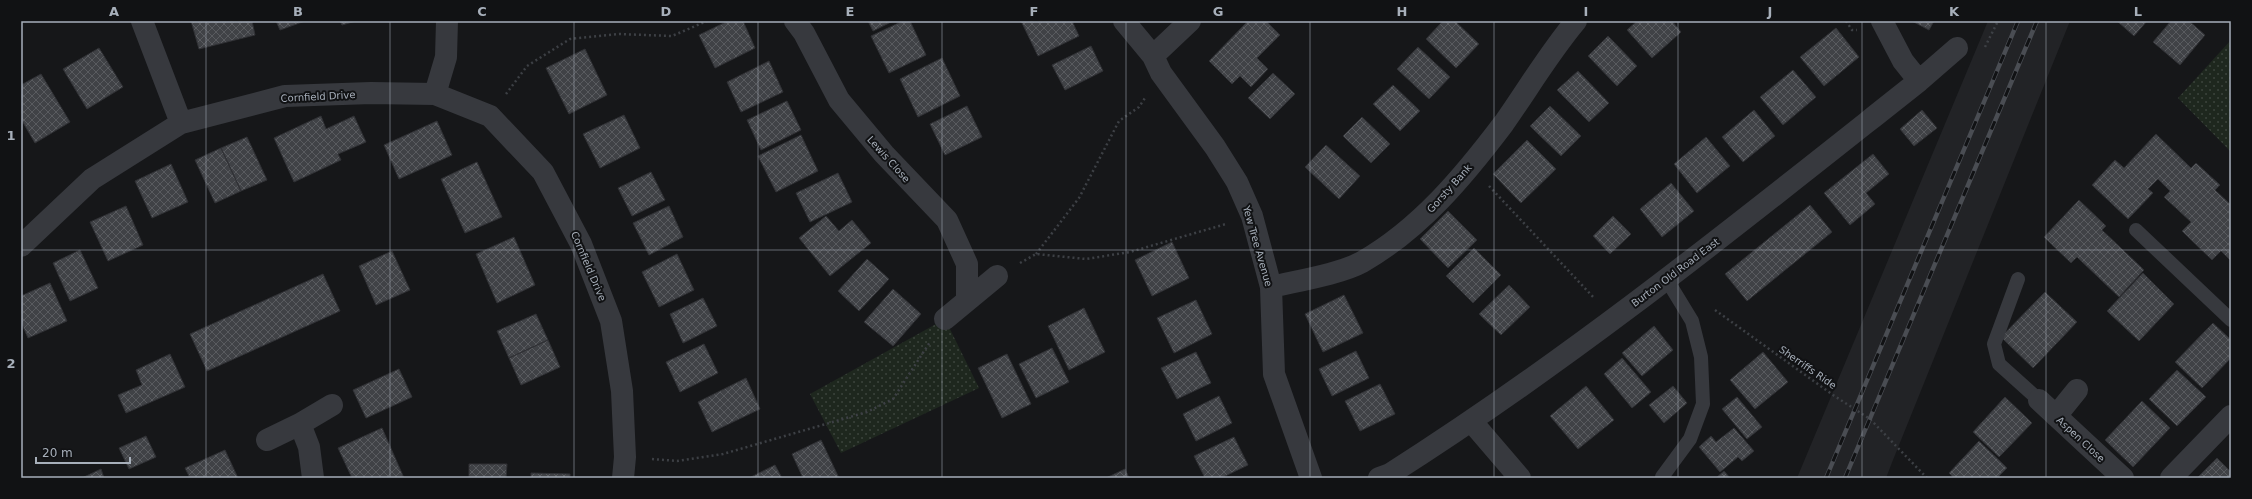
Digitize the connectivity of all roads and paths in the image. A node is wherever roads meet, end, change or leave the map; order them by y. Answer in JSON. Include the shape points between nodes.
{"nodes":[{"id":1,"x":142,"y":21,"type":"edge"},
{"id":2,"x":446,"y":21,"type":"edge"},
{"id":3,"x":707,"y":21,"type":"edge"},
{"id":4,"x":795,"y":21,"type":"edge"},
{"id":5,"x":1124,"y":21,"type":"edge"},
{"id":6,"x":1190,"y":21,"type":"edge"},
{"id":7,"x":1576,"y":21,"type":"edge"},
{"id":8,"x":1882,"y":21,"type":"edge"},
{"id":9,"x":1957,"y":48,"type":"dead end"},
{"id":10,"x":1157,"y":64,"type":"junction"},
{"id":11,"x":1919,"y":81,"type":"junction"},
{"id":12,"x":435,"y":94,"type":"junction"},
{"id":13,"x":490,"y":116,"type":"junction"},
{"id":14,"x":181,"y":123,"type":"junction"},
{"id":15,"x":1470,"y":165,"type":"junction"},
{"id":16,"x":1252,"y":216,"type":"junction"},
{"id":17,"x":2136,"y":230,"type":"dead end"},
{"id":18,"x":21,"y":246,"type":"edge"},
{"id":19,"x":1036,"y":254,"type":"junction"},
{"id":20,"x":997,"y":276,"type":"joint"},
{"id":21,"x":2018,"y":279,"type":"dead end"},
{"id":22,"x":1667,"y":280,"type":"junction"},
{"id":23,"x":1271,"y":287,"type":"junction"},
{"id":24,"x":967,"y":299,"type":"junction"},
{"id":25,"x":1714,"y":310,"type":"dead end"},
{"id":26,"x":945,"y":319,"type":"joint"},
{"id":27,"x":1613,"y":319,"type":"junction"},
{"id":28,"x":2231,"y":320,"type":"edge"},
{"id":29,"x":2077,"y":390,"type":"dead end"},
{"id":30,"x":2039,"y":400,"type":"joint"},
{"id":31,"x":332,"y":405,"type":"dead end"},
{"id":32,"x":2056,"y":416,"type":"junction"},
{"id":33,"x":2231,"y":416,"type":"edge"},
{"id":34,"x":1472,"y":422,"type":"junction"},
{"id":35,"x":300,"y":424,"type":"junction"},
{"id":36,"x":267,"y":440,"type":"dead end"},
{"id":37,"x":624,"y":467,"type":"edge"},
{"id":38,"x":1662,"y":477,"type":"dead end"},
{"id":39,"x":313,"y":478,"type":"edge"},
{"id":40,"x":1311,"y":478,"type":"edge"},
{"id":41,"x":1379,"y":478,"type":"edge"},
{"id":42,"x":1520,"y":478,"type":"edge"},
{"id":43,"x":1927,"y":478,"type":"edge"},
{"id":44,"x":2123,"y":478,"type":"edge"},
{"id":45,"x":2171,"y":478,"type":"edge"}],
"edges":[{"from":1,"to":14,"type":"street"},
{"from":2,"to":12,"type":"street","via":[[446,57]]},
{"from":3,"to":13,"type":"path","via":[[672,36],[619,34],[570,39],[527,66]]},
{"from":4,"to":24,"type":"street","name":"Lewis Close","via":[[804,33],[839,100],[884,154],[947,220],[967,264]]},
{"from":5,"to":10,"type":"street","name":"Yew Tree Avenue"},
{"from":6,"to":10,"type":"street"},
{"from":7,"to":15,"type":"street","name":"Gorsty Bank"},
{"from":8,"to":11,"type":"street","via":[[1903,61]]},
{"from":9,"to":11,"type":"street","name":"Burton Old Road East"},
{"from":10,"to":16,"type":"street","name":"Yew Tree Avenue","via":[[1237,182]]},
{"from":10,"to":19,"type":"path","via":[[1139,107],[1120,121],[1079,198]]},
{"from":11,"to":22,"type":"street","name":"Burton Old Road East"},
{"from":12,"to":13,"type":"street","name":"Cornfield Drive"},
{"from":12,"to":14,"type":"street","name":"Cornfield Drive","via":[[286,96]]},
{"from":13,"to":37,"type":"street","name":"Cornfield Drive","via":[[543,172],[581,244],[611,321],[622,391]]},
{"from":14,"to":18,"type":"street","name":"Cornfield Drive","via":[[92,179]]},
{"from":15,"to":23,"type":"street","name":"Gorsty Bank","via":[[1410,230],[1360,263]]},
{"from":15,"to":27,"type":"path"},
{"from":16,"to":19,"type":"path","via":[[1130,252],[1086,259]]},
{"from":16,"to":23,"type":"street","name":"Yew Tree Avenue"},
{"from":17,"to":28,"type":"lane"},
{"from":19,"to":20,"type":"path"},
{"from":20,"to":24,"type":"street"},
{"from":21,"to":30,"type":"lane","via":[[1994,344],[1999,364]]},
{"from":22,"to":27,"type":"street","name":"Burton Old Road East"},
{"from":22,"to":38,"type":"lane","via":[[1692,321],[1701,357],[1703,404],[1690,439]]},
{"from":23,"to":40,"type":"street","name":"Yew Tree Avenue","via":[[1274,374]]},
{"from":24,"to":26,"type":"street"},
{"from":25,"to":43,"type":"path","name":"Sherriffs Ride","via":[[1870,419]]},
{"from":26,"to":37,"type":"path","via":[[893,399],[867,412],[723,454]]},
{"from":27,"to":34,"type":"street","name":"Burton Old Road East"},
{"from":29,"to":32,"type":"street"},
{"from":30,"to":32,"type":"street","name":"Aspen Close"},
{"from":31,"to":35,"type":"street"},
{"from":32,"to":44,"type":"street","name":"Aspen Close"},
{"from":33,"to":45,"type":"street"},
{"from":34,"to":41,"type":"street","name":"Burton Old Road East","via":[[1390,474]]},
{"from":34,"to":42,"type":"street"},
{"from":35,"to":36,"type":"street"},
{"from":35,"to":39,"type":"street","via":[[310,447]]}]}
